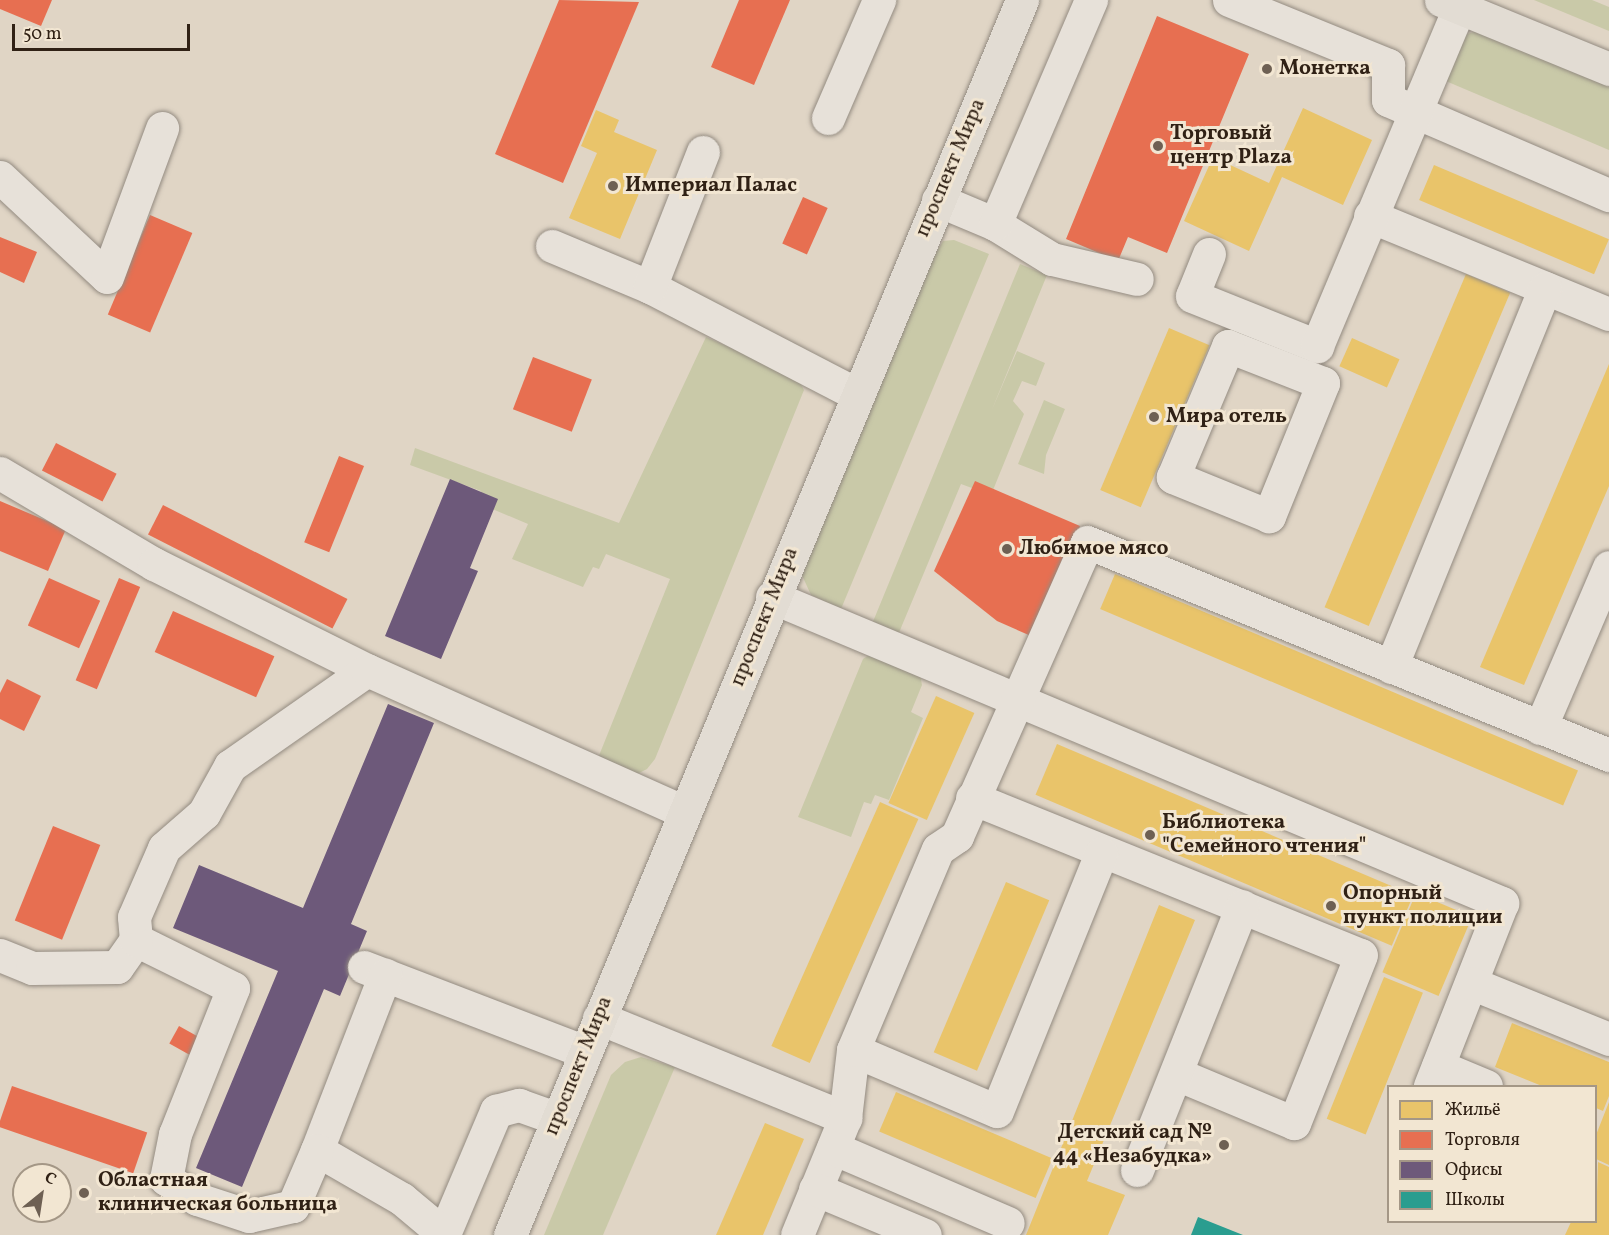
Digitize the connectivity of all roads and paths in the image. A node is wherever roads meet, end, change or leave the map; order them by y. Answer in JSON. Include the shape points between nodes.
{"nodes":[{"id":1,"x":879,"y":0,"type":"edge"},
{"id":2,"x":1022,"y":0,"type":"edge"},
{"id":3,"x":1091,"y":0,"type":"edge"},
{"id":4,"x":1229,"y":0,"type":"edge"},
{"id":5,"x":1450,"y":4,"type":"edge"},
{"id":6,"x":1609,"y":69,"type":"edge"},
{"id":7,"x":1414,"y":111,"type":"junction"},
{"id":8,"x":828,"y":118,"type":"dead end"},
{"id":9,"x":162,"y":128,"type":"dead end"},
{"id":10,"x":703,"y":152,"type":"dead end"},
{"id":11,"x":0,"y":177,"type":"edge"},
{"id":12,"x":1609,"y":195,"type":"edge"},
{"id":13,"x":938,"y":200,"type":"junction"},
{"id":14,"x":1370,"y":216,"type":"junction"},
{"id":15,"x":995,"y":224,"type":"junction"},
{"id":16,"x":552,"y":246,"type":"dead end"},
{"id":17,"x":1209,"y":254,"type":"dead end"},
{"id":18,"x":1137,"y":279,"type":"dead end"},
{"id":19,"x":650,"y":287,"type":"junction"},
{"id":20,"x":1545,"y":288,"type":"junction"},
{"id":21,"x":1609,"y":314,"type":"edge"},
{"id":22,"x":1317,"y":346,"type":"junction"},
{"id":23,"x":1323,"y":383,"type":"junction"},
{"id":24,"x":858,"y":395,"type":"junction"},
{"id":25,"x":0,"y":472,"type":"edge"},
{"id":26,"x":1609,"y":567,"type":"edge"},
{"id":27,"x":772,"y":597,"type":"junction"},
{"id":28,"x":1391,"y":667,"type":"junction"},
{"id":29,"x":368,"y":670,"type":"junction"},
{"id":30,"x":1016,"y":697,"type":"junction"},
{"id":31,"x":1540,"y":728,"type":"junction"},
{"id":32,"x":1609,"y":755,"type":"edge"},
{"id":33,"x":972,"y":798,"type":"junction"},
{"id":34,"x":684,"y":812,"type":"junction"},
{"id":35,"x":1101,"y":853,"type":"junction"},
{"id":36,"x":1242,"y":906,"type":"junction"},
{"id":37,"x":136,"y":940,"type":"junction"},
{"id":38,"x":0,"y":955,"type":"edge"},
{"id":39,"x":1470,"y":983,"type":"junction"},
{"id":40,"x":599,"y":1018,"type":"junction"},
{"id":41,"x":1609,"y":1039,"type":"edge"},
{"id":42,"x":853,"y":1050,"type":"junction"},
{"id":43,"x":585,"y":1052,"type":"junction"},
{"id":44,"x":1177,"y":1074,"type":"junction"},
{"id":45,"x":1434,"y":1076,"type":"edge"},
{"id":46,"x":1481,"y":1085,"type":"edge"},
{"id":47,"x":558,"y":1119,"type":"junction"},
{"id":48,"x":839,"y":1133,"type":"junction"},
{"id":49,"x":317,"y":1150,"type":"junction"},
{"id":50,"x":1137,"y":1170,"type":"dead end"},
{"id":51,"x":815,"y":1189,"type":"junction"},
{"id":52,"x":1008,"y":1223,"type":"dead end"},
{"id":53,"x":444,"y":1234,"type":"edge"},
{"id":54,"x":510,"y":1235,"type":"edge"},
{"id":55,"x":797,"y":1235,"type":"edge"},
{"id":56,"x":926,"y":1235,"type":"edge"}],
"edges":[{"from":1,"to":8,"type":"lane"},
{"from":2,"to":13,"type":"main road","name":"проспект Мира"},
{"from":3,"to":15,"type":"lane"},
{"from":4,"to":7,"type":"lane","via":[[1388,66],[1388,100]]},
{"from":5,"to":6,"type":"main road"},
{"from":5,"to":7,"type":"lane"},
{"from":7,"to":12,"type":"lane"},
{"from":7,"to":14,"type":"lane"},
{"from":9,"to":11,"type":"lane","via":[[107,277]]},
{"from":10,"to":19,"type":"lane"},
{"from":13,"to":15,"type":"lane"},
{"from":13,"to":24,"type":"main road","name":"проспект Мира"},
{"from":14,"to":20,"type":"lane"},
{"from":14,"to":22,"type":"lane"},
{"from":15,"to":18,"type":"lane","via":[[1052,259]]},
{"from":16,"to":19,"type":"lane"},
{"from":17,"to":22,"type":"lane","via":[[1192,296]]},
{"from":19,"to":24,"type":"lane"},
{"from":20,"to":21,"type":"lane"},
{"from":20,"to":28,"type":"lane"},
{"from":22,"to":23,"type":"lane","via":[[1309,364]]},
{"from":23,"to":23,"type":"lane","via":[[1269,516],[1173,477],[1228,346]]},
{"from":24,"to":27,"type":"main road","name":"проспект Мира"},
{"from":25,"to":29,"type":"lane","via":[[154,564]]},
{"from":26,"to":31,"type":"lane"},
{"from":27,"to":30,"type":"lane"},
{"from":27,"to":34,"type":"main road","name":"проспект Мира"},
{"from":28,"to":30,"type":"lane","via":[[1087,542]]},
{"from":28,"to":31,"type":"lane"},
{"from":29,"to":34,"type":"lane"},
{"from":29,"to":37,"type":"lane","via":[[230,766],[204,813],[164,848],[134,917]]},
{"from":30,"to":33,"type":"lane"},
{"from":30,"to":39,"type":"lane","via":[[1502,903]]},
{"from":31,"to":32,"type":"lane"},
{"from":33,"to":35,"type":"lane"},
{"from":33,"to":42,"type":"lane","via":[[957,836],[938,849]]},
{"from":34,"to":40,"type":"main road","name":"проспект Мира"},
{"from":35,"to":36,"type":"lane"},
{"from":35,"to":42,"type":"lane","via":[[997,1111]]},
{"from":36,"to":44,"type":"lane"},
{"from":36,"to":44,"type":"lane","via":[[1361,955],[1294,1123]]},
{"from":37,"to":38,"type":"lane","via":[[117,968],[32,968]]},
{"from":37,"to":49,"type":"lane","via":[[233,988],[175,1134],[166,1179],[197,1199],[249,1216],[293,1206]]},
{"from":39,"to":41,"type":"lane"},
{"from":39,"to":45,"type":"lane"},
{"from":40,"to":43,"type":"main road","name":"проспект Мира"},
{"from":40,"to":48,"type":"lane"},
{"from":42,"to":48,"type":"lane"},
{"from":43,"to":47,"type":"main road","name":"проспект Мира"},
{"from":43,"to":49,"type":"lane","via":[[375,971]]},
{"from":44,"to":50,"type":"lane"},
{"from":45,"to":46,"type":"lane"},
{"from":47,"to":53,"type":"lane","via":[[519,1105],[496,1111]]},
{"from":47,"to":54,"type":"main road","name":"проспект Мира"},
{"from":48,"to":51,"type":"lane"},
{"from":48,"to":52,"type":"lane"},
{"from":49,"to":53,"type":"lane","via":[[402,1199]]},
{"from":51,"to":55,"type":"lane"},
{"from":51,"to":56,"type":"lane"}]}
